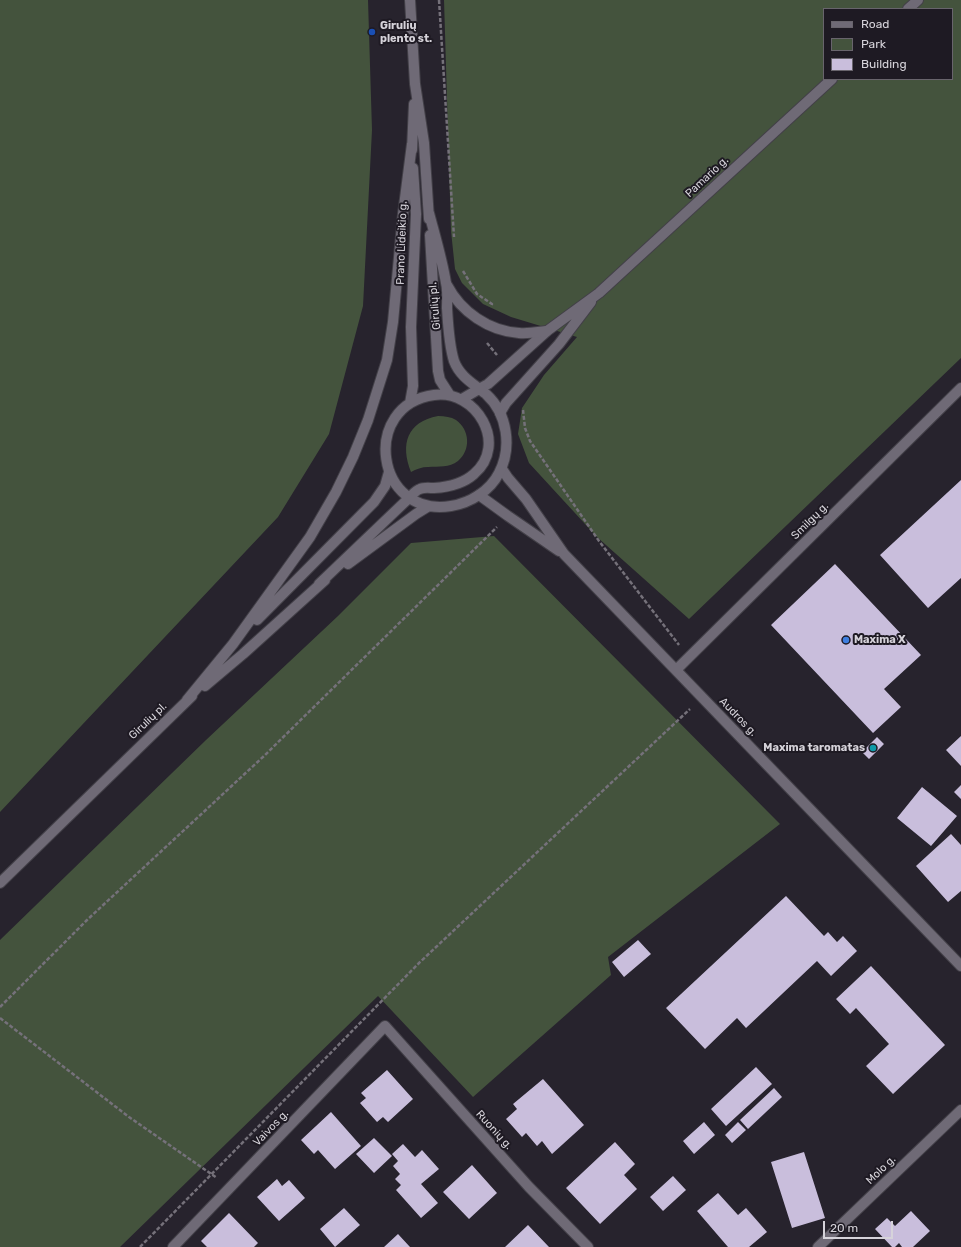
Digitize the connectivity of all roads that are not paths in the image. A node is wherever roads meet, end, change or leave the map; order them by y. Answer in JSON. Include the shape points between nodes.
{"nodes":[{"id":1,"x":410,"y":0,"type":"edge"},
{"id":2,"x":918,"y":0,"type":"edge"},
{"id":3,"x":909,"y":8,"type":"edge"},
{"id":4,"x":831,"y":80,"type":"edge"},
{"id":5,"x":415,"y":84,"type":"junction"},
{"id":6,"x":412,"y":144,"type":"junction"},
{"id":7,"x":429,"y":213,"type":"junction"},
{"id":8,"x":446,"y":284,"type":"junction"},
{"id":9,"x":599,"y":293,"type":"junction"},
{"id":10,"x":547,"y":331,"type":"junction"},
{"id":11,"x":961,"y":388,"type":"edge"},
{"id":12,"x":479,"y":389,"type":"junction"},
{"id":13,"x":449,"y":394,"type":"junction"},
{"id":14,"x":462,"y":399,"type":"junction"},
{"id":15,"x":410,"y":403,"type":"junction"},
{"id":16,"x":500,"y":413,"type":"junction"},
{"id":17,"x":502,"y":469,"type":"junction"},
{"id":18,"x":389,"y":472,"type":"junction"},
{"id":19,"x":479,"y":495,"type":"junction"},
{"id":20,"x":409,"y":498,"type":"junction"},
{"id":21,"x":429,"y":506,"type":"junction"},
{"id":22,"x":564,"y":554,"type":"junction"},
{"id":23,"x":319,"y":584,"type":"junction"},
{"id":24,"x":233,"y":644,"type":"junction"},
{"id":25,"x":676,"y":670,"type":"junction"},
{"id":26,"x":187,"y":700,"type":"junction"},
{"id":27,"x":0,"y":883,"type":"edge"},
{"id":28,"x":961,"y":966,"type":"edge"},
{"id":29,"x":385,"y":1026,"type":"joint"},
{"id":30,"x":961,"y":1110,"type":"edge"},
{"id":31,"x":173,"y":1247,"type":"edge"},
{"id":32,"x":588,"y":1247,"type":"edge"},
{"id":33,"x":818,"y":1247,"type":"edge"}],
"edges":[{"from":1,"to":5,"type":"main road","name":"Prano Lideikio g."},
{"from":2,"to":3,"type":"main road"},
{"from":4,"to":9,"type":"main road","name":"Pamario g."},
{"from":5,"to":6,"type":"main road","name":"Prano Lideikio g."},
{"from":5,"to":7,"type":"main road","name":"Prano Lideikio g.","via":[[424,143]]},
{"from":6,"to":15,"type":"main road","name":"Prano Lideikio g.","via":[[416,214]]},
{"from":6,"to":24,"type":"main road","via":[[393,322],[386,360],[368,420],[336,492],[310,537]]},
{"from":7,"to":8,"type":"main road","name":"Girulių pl."},
{"from":7,"to":13,"type":"main road","name":"Prano Lideikio g.","via":[[436,361],[440,380]]},
{"from":8,"to":10,"type":"main road","via":[[458,303],[484,323],[518,333]]},
{"from":8,"to":12,"type":"main road","name":"Girulių pl.","via":[[454,360],[462,376]]},
{"from":9,"to":10,"type":"main road","name":"Pamario g."},
{"from":9,"to":16,"type":"main road","name":"Pamario g."},
{"from":10,"to":12,"type":"main road","name":"Pamario g.","via":[[488,384]]},
{"from":11,"to":25,"type":"main road","name":"Smilgų g."},
{"from":12,"to":14,"type":"main road"},
{"from":12,"to":16,"type":"main road","name":"Girulių pl.","via":[[488,396]]},
{"from":13,"to":14,"type":"main road","name":"Girulių pl."},
{"from":13,"to":15,"type":"main road","name":"Girulių pl.","via":[[426,396]]},
{"from":14,"to":20,"type":"main road","name":"Girulių pl.","via":[[479,414],[485,424],[489,446],[485,459],[474,474],[459,484],[444,488],[420,488]]},
{"from":15,"to":18,"type":"main road","name":"Girulių pl.","via":[[397,415],[389,430],[385,446]]},
{"from":16,"to":17,"type":"main road","name":"Girulių pl.","via":[[507,442]]},
{"from":17,"to":19,"type":"main road","name":"Girulių pl.","via":[[493,483]]},
{"from":17,"to":22,"type":"main road","name":"Audros g."},
{"from":18,"to":20,"type":"main road","name":"Girulių pl."},
{"from":18,"to":24,"type":"main road","via":[[385,486],[374,502]]},
{"from":19,"to":21,"type":"main road","name":"Girulių pl.","via":[[467,502],[450,506]]},
{"from":19,"to":22,"type":"main road","name":"Audros g."},
{"from":20,"to":21,"type":"main road","name":"Girulių pl.","via":[[423,506]]},
{"from":20,"to":23,"type":"main road","name":"Girulių pl."},
{"from":21,"to":23,"type":"main road","name":"Girulių pl."},
{"from":22,"to":25,"type":"main road","name":"Audros g."},
{"from":23,"to":26,"type":"main road","name":"Girulių pl.","via":[[243,654]]},
{"from":24,"to":26,"type":"main road"},
{"from":25,"to":28,"type":"main road","name":"Audros g."},
{"from":26,"to":27,"type":"main road","name":"Girulių pl."},
{"from":29,"to":31,"type":"main road","name":"Vaivos g."},
{"from":29,"to":32,"type":"main road","name":"Ruonių g.","via":[[529,1187]]},
{"from":30,"to":33,"type":"main road","name":"Molo g."}]}
